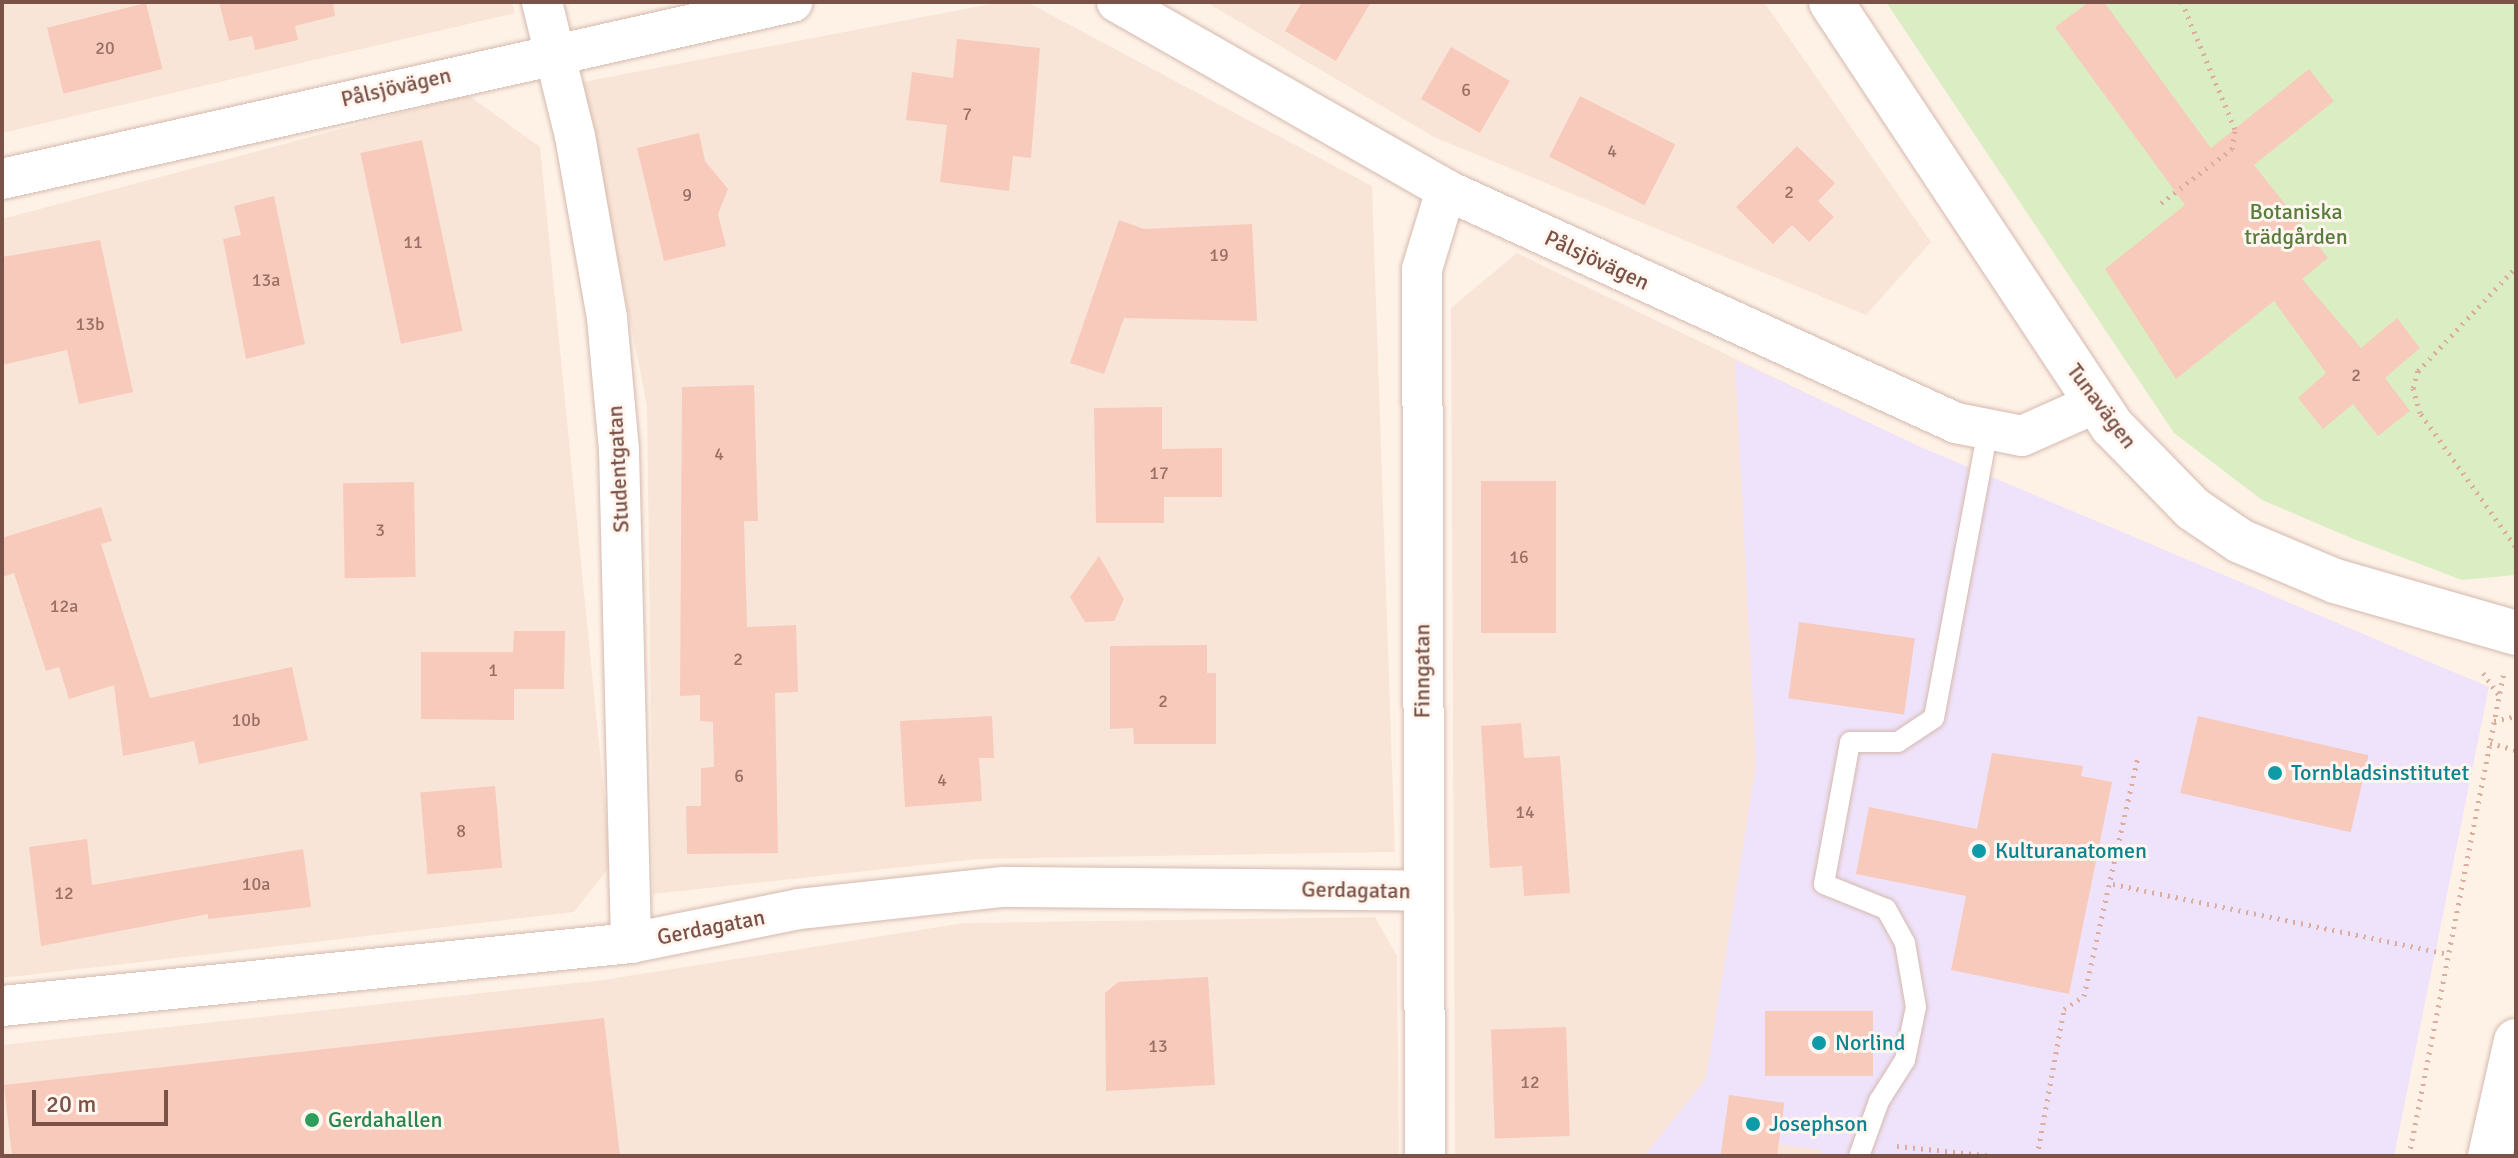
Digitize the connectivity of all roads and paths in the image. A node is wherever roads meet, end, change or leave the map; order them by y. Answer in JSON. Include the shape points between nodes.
{"nodes":[{"id":1,"x":542,"y":2,"type":"edge"},
{"id":2,"x":792,"y":2,"type":"edge"},
{"id":3,"x":1117,"y":2,"type":"edge"},
{"id":4,"x":1831,"y":2,"type":"edge"},
{"id":5,"x":2182,"y":2,"type":"edge"},
{"id":6,"x":553,"y":51,"type":"junction"},
{"id":7,"x":2,"y":179,"type":"edge"},
{"id":8,"x":1446,"y":190,"type":"junction"},
{"id":9,"x":2161,"y":203,"type":"dead end"},
{"id":10,"x":2516,"y":267,"type":"edge"},
{"id":11,"x":2096,"y":403,"type":"junction"},
{"id":12,"x":1987,"y":435,"type":"junction"},
{"id":13,"x":2516,"y":537,"type":"edge"},
{"id":14,"x":2516,"y":546,"type":"edge"},
{"id":15,"x":2514,"y":633,"type":"edge"},
{"id":16,"x":2516,"y":716,"type":"edge"},
{"id":17,"x":2494,"y":721,"type":"junction"},
{"id":18,"x":2490,"y":743,"type":"junction"},
{"id":19,"x":2516,"y":750,"type":"edge"},
{"id":20,"x":2138,"y":756,"type":"dead end"},
{"id":21,"x":2113,"y":884,"type":"junction"},
{"id":22,"x":1422,"y":891,"type":"junction"},
{"id":23,"x":631,"y":943,"type":"junction"},
{"id":24,"x":2449,"y":954,"type":"junction"},
{"id":25,"x":2,"y":1006,"type":"edge"},
{"id":26,"x":2516,"y":1041,"type":"edge"},
{"id":27,"x":1860,"y":1149,"type":"edge"},
{"id":28,"x":1425,"y":1156,"type":"edge"},
{"id":29,"x":1992,"y":1156,"type":"edge"},
{"id":30,"x":2037,"y":1156,"type":"edge"},
{"id":31,"x":2409,"y":1156,"type":"edge"},
{"id":32,"x":2490,"y":1156,"type":"edge"}],
"edges":[{"from":1,"to":6,"type":"street","name":"Studentgatan"},
{"from":2,"to":6,"type":"street","name":"Pålsjövägen"},
{"from":3,"to":8,"type":"street","name":"Pålsjövägen"},
{"from":4,"to":11,"type":"street","name":"Tunavägen"},
{"from":5,"to":9,"type":"path","via":[[2235,129],[2232,149]]},
{"from":6,"to":7,"type":"street","name":"Pålsjövägen"},
{"from":6,"to":23,"type":"street","name":"Studentgatan","via":[[607,318],[618,435]]},
{"from":8,"to":12,"type":"street","name":"Pålsjövägen"},
{"from":8,"to":22,"type":"street","name":"Finngatan","via":[[1422,269]]},
{"from":10,"to":14,"type":"path","via":[[2418,371],[2413,388],[2420,413]]},
{"from":11,"to":12,"type":"street","name":"Pålsjövägen","via":[[2038,432]]},
{"from":11,"to":15,"type":"street","name":"Tunavägen","via":[[2161,480],[2240,541],[2396,602]]},
{"from":12,"to":27,"type":"lane","via":[[1934,718],[1898,742],[1850,742],[1824,884],[1886,909],[1905,943],[1916,1007],[1905,1060]]},
{"from":13,"to":14,"type":"path"},
{"from":15,"to":17,"type":"path"},
{"from":16,"to":17,"type":"path"},
{"from":17,"to":18,"type":"path"},
{"from":18,"to":19,"type":"path"},
{"from":18,"to":24,"type":"path"},
{"from":20,"to":21,"type":"path"},
{"from":21,"to":24,"type":"path"},
{"from":21,"to":30,"type":"path","via":[[2084,996],[2064,1009]]},
{"from":22,"to":23,"type":"street","name":"Gerdagatan","via":[[1003,887],[799,909]]},
{"from":22,"to":28,"type":"street","name":"Finngatan"},
{"from":23,"to":25,"type":"street","name":"Gerdagatan"},
{"from":24,"to":31,"type":"path"},
{"from":26,"to":32,"type":"street"},
{"from":27,"to":29,"type":"path"}]}
